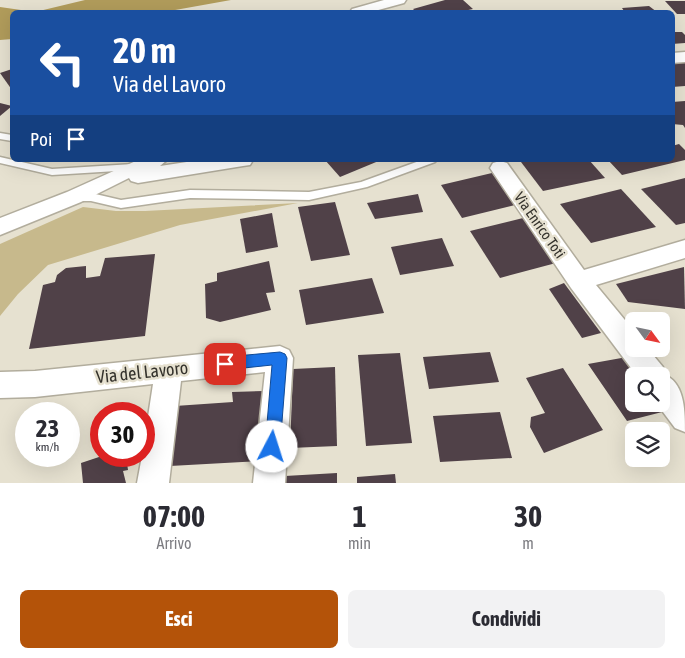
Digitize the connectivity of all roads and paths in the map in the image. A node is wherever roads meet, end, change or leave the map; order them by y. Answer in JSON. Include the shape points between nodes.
{"nodes":[{"id":1,"x":399,"y":0,"type":"edge"},
{"id":2,"x":364,"y":10,"type":"edge"},
{"id":3,"x":0,"y":160,"type":"edge"},
{"id":4,"x":426,"y":162,"type":"edge"},
{"id":5,"x":209,"y":163,"type":"edge"},
{"id":6,"x":164,"y":164,"type":"edge"},
{"id":7,"x":135,"y":167,"type":"junction"},
{"id":8,"x":500,"y":168,"type":"dead end"},
{"id":9,"x":80,"y":193,"type":"junction"},
{"id":10,"x":0,"y":227,"type":"edge"},
{"id":11,"x":685,"y":249,"type":"edge"},
{"id":12,"x":579,"y":281,"type":"junction"},
{"id":13,"x":646,"y":367,"type":"edge"},
{"id":14,"x":169,"y":369,"type":"junction"},
{"id":15,"x":0,"y":385,"type":"edge"},
{"id":16,"x":670,"y":399,"type":"edge"},
{"id":17,"x":685,"y":418,"type":"edge"},
{"id":18,"x":154,"y":483,"type":"edge"},
{"id":19,"x":269,"y":483,"type":"edge"}],
"edges":[{"from":1,"to":2,"type":"street"},
{"from":3,"to":7,"type":"lane","via":[[52,172]]},
{"from":4,"to":9,"type":"lane","via":[[363,185],[309,196],[190,194],[122,204]]},
{"from":5,"to":6,"type":"street"},
{"from":6,"to":7,"type":"street"},
{"from":6,"to":9,"type":"street"},
{"from":7,"to":9,"type":"street"},
{"from":8,"to":12,"type":"street","name":"Via Enrico Toti"},
{"from":9,"to":10,"type":"street"},
{"from":11,"to":12,"type":"street"},
{"from":12,"to":13,"type":"street","name":"Via Enrico Toti"},
{"from":14,"to":15,"type":"street","name":"Via del Lavoro"},
{"from":14,"to":18,"type":"street"},
{"from":14,"to":19,"type":"street","name":"Via del Lavoro","via":[[280,358]]},
{"from":16,"to":17,"type":"street"}]}
